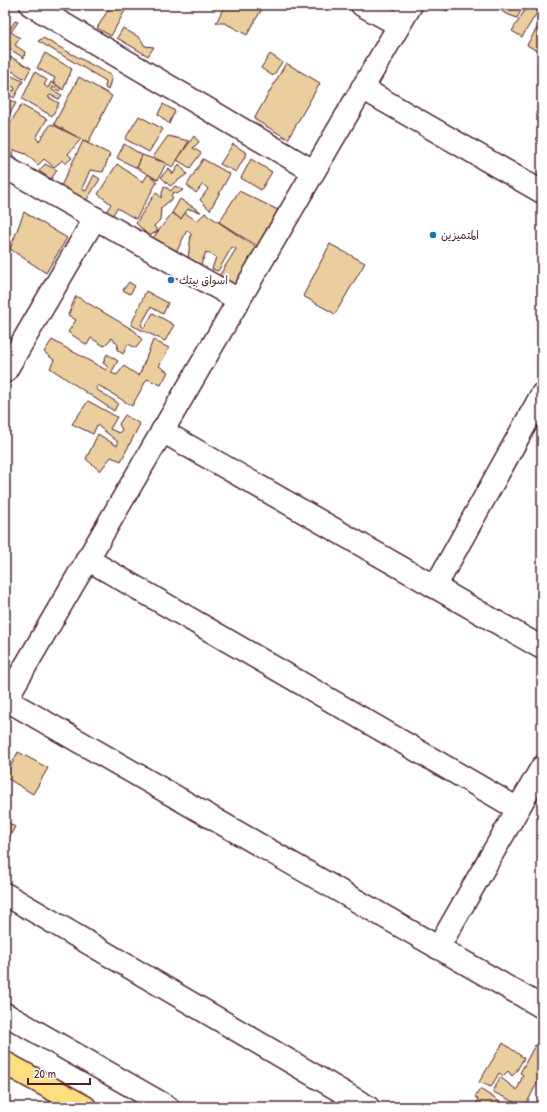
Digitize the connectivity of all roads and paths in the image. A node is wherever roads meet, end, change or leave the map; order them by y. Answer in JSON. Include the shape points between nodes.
{"nodes":[{"id":1,"x":31,"y":5,"type":"edge"},
{"id":2,"x":362,"y":5,"type":"edge"},
{"id":3,"x":411,"y":5,"type":"edge"},
{"id":4,"x":399,"y":25,"type":"junction"},
{"id":5,"x":362,"y":88,"type":"junction"},
{"id":6,"x":5,"y":167,"type":"edge"},
{"id":7,"x":314,"y":171,"type":"junction"},
{"id":8,"x":542,"y":192,"type":"edge"},
{"id":9,"x":95,"y":218,"type":"junction"},
{"id":10,"x":239,"y":300,"type":"junction"},
{"id":11,"x":5,"y":372,"type":"edge"},
{"id":12,"x":542,"y":394,"type":"edge"},
{"id":13,"x":162,"y":431,"type":"junction"},
{"id":14,"x":87,"y":559,"type":"junction"},
{"id":15,"x":435,"y":587,"type":"junction"},
{"id":16,"x":542,"y":648,"type":"edge"},
{"id":17,"x":5,"y":700,"type":"edge"},
{"id":18,"x":542,"y":767,"type":"edge"},
{"id":19,"x":518,"y":809,"type":"junction"},
{"id":20,"x":5,"y":894,"type":"edge"},
{"id":21,"x":438,"y":948,"type":"junction"},
{"id":22,"x":542,"y":1007,"type":"edge"},
{"id":23,"x":5,"y":1014,"type":"edge"},
{"id":24,"x":5,"y":1063,"type":"edge"},
{"id":25,"x":85,"y":1107,"type":"edge"},
{"id":26,"x":168,"y":1107,"type":"edge"},
{"id":27,"x":368,"y":1107,"type":"edge"}],
"edges":[{"from":1,"to":7,"type":"street"},
{"from":2,"to":4,"type":"street"},
{"from":3,"to":4,"type":"street"},
{"from":4,"to":5,"type":"street"},
{"from":5,"to":7,"type":"street"},
{"from":5,"to":8,"type":"street"},
{"from":6,"to":9,"type":"street"},
{"from":7,"to":10,"type":"street"},
{"from":9,"to":10,"type":"street"},
{"from":9,"to":11,"type":"street"},
{"from":10,"to":13,"type":"street"},
{"from":12,"to":15,"type":"street"},
{"from":13,"to":14,"type":"street"},
{"from":13,"to":15,"type":"street"},
{"from":14,"to":17,"type":"street"},
{"from":14,"to":19,"type":"street"},
{"from":15,"to":16,"type":"street"},
{"from":17,"to":21,"type":"street"},
{"from":18,"to":19,"type":"street"},
{"from":19,"to":21,"type":"street"},
{"from":20,"to":27,"type":"street"},
{"from":21,"to":22,"type":"street"},
{"from":23,"to":26,"type":"street"},
{"from":24,"to":25,"type":"main road"}]}
